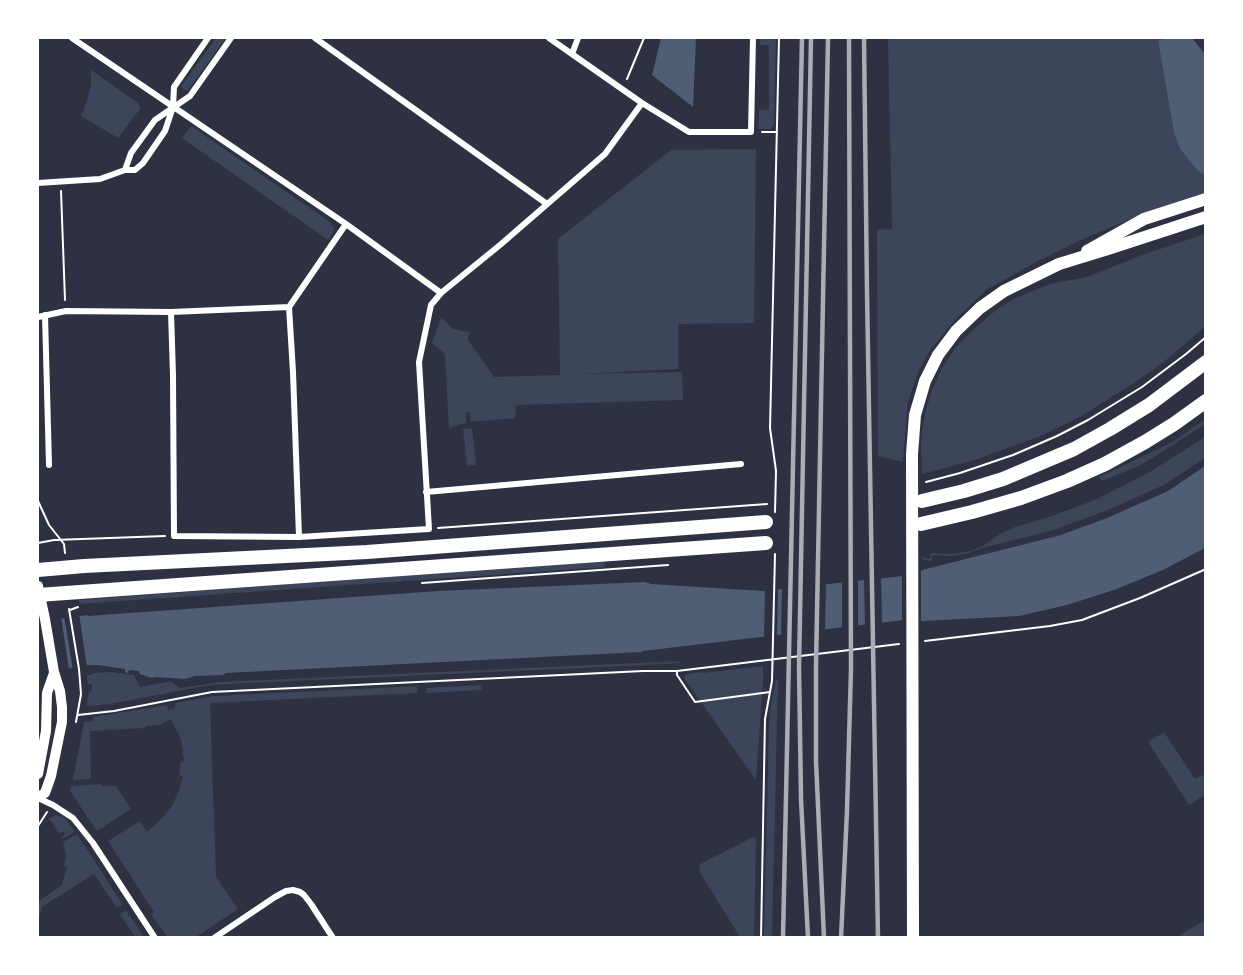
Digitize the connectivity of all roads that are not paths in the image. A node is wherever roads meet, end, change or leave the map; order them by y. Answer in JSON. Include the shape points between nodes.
{"nodes":[{"id":1,"x":72,"y":38,"type":"edge"},
{"id":2,"x":208,"y":38,"type":"edge"},
{"id":3,"x":231,"y":38,"type":"edge"},
{"id":4,"x":315,"y":38,"type":"edge"},
{"id":5,"x":549,"y":38,"type":"edge"},
{"id":6,"x":578,"y":38,"type":"edge"},
{"id":7,"x":753,"y":38,"type":"edge"},
{"id":8,"x":572,"y":54,"type":"junction"},
{"id":9,"x":642,"y":103,"type":"junction"},
{"id":10,"x":173,"y":107,"type":"junction"},
{"id":11,"x":125,"y":170,"type":"junction"},
{"id":12,"x":38,"y":183,"type":"edge"},
{"id":13,"x":1206,"y":199,"type":"edge"},
{"id":14,"x":546,"y":204,"type":"junction"},
{"id":15,"x":1206,"y":217,"type":"edge"},
{"id":16,"x":346,"y":224,"type":"junction"},
{"id":17,"x":1073,"y":259,"type":"junction"},
{"id":18,"x":441,"y":293,"type":"junction"},
{"id":19,"x":289,"y":307,"type":"junction"},
{"id":20,"x":171,"y":312,"type":"junction"},
{"id":21,"x":45,"y":315,"type":"junction"},
{"id":22,"x":38,"y":317,"type":"edge"},
{"id":23,"x":1206,"y":362,"type":"edge"},
{"id":24,"x":1206,"y":401,"type":"edge"},
{"id":25,"x":741,"y":464,"type":"dead end"},
{"id":26,"x":49,"y":465,"type":"dead end"},
{"id":27,"x":426,"y":492,"type":"junction"},
{"id":28,"x":921,"y":501,"type":"dead end"},
{"id":29,"x":771,"y":520,"type":"road end"},
{"id":30,"x":921,"y":524,"type":"dead end"},
{"id":31,"x":298,"y":537,"type":"junction"},
{"id":32,"x":770,"y":548,"type":"road end"},
{"id":33,"x":38,"y":570,"type":"edge"},
{"id":34,"x":38,"y":592,"type":"edge"},
{"id":35,"x":54,"y":672,"type":"junction"},
{"id":36,"x":38,"y":774,"type":"edge"},
{"id":37,"x":38,"y":797,"type":"edge"},
{"id":38,"x":155,"y":938,"type":"edge"},
{"id":39,"x":214,"y":938,"type":"edge"},
{"id":40,"x":333,"y":938,"type":"edge"},
{"id":41,"x":913,"y":938,"type":"edge"}],
"edges":[{"from":1,"to":10,"type":"street"},
{"from":2,"to":10,"type":"street","via":[[174,87]]},
{"from":3,"to":10,"type":"street","via":[[190,96]]},
{"from":4,"to":14,"type":"street"},
{"from":5,"to":8,"type":"street"},
{"from":6,"to":8,"type":"street"},
{"from":7,"to":9,"type":"street","via":[[751,132],[689,132]]},
{"from":8,"to":9,"type":"street"},
{"from":9,"to":14,"type":"street","via":[[605,154]]},
{"from":10,"to":11,"type":"street","via":[[155,120],[131,153]]},
{"from":10,"to":11,"type":"street","via":[[165,132],[143,163],[135,170]]},
{"from":10,"to":16,"type":"street"},
{"from":11,"to":12,"type":"street","via":[[99,179]]},
{"from":13,"to":17,"type":"main road","via":[[1144,219]]},
{"from":14,"to":18,"type":"street"},
{"from":15,"to":17,"type":"main road"},
{"from":16,"to":18,"type":"street"},
{"from":16,"to":19,"type":"street"},
{"from":17,"to":41,"type":"main road","via":[[997,295],[971,315],[933,364],[918,399],[912,454]]},
{"from":18,"to":27,"type":"street","via":[[430,305],[419,362]]},
{"from":19,"to":20,"type":"street"},
{"from":19,"to":31,"type":"street"},
{"from":20,"to":21,"type":"street"},
{"from":20,"to":31,"type":"street","via":[[174,536]]},
{"from":21,"to":22,"type":"street"},
{"from":21,"to":26,"type":"street"},
{"from":23,"to":28,"type":"main road","via":[[1149,405],[1074,449],[1003,479]]},
{"from":24,"to":30,"type":"main road","via":[[1145,442],[1066,481],[1021,498]]},
{"from":25,"to":27,"type":"street"},
{"from":27,"to":31,"type":"street","via":[[429,529]]},
{"from":29,"to":33,"type":"main road","via":[[367,552]]},
{"from":32,"to":34,"type":"main road"},
{"from":34,"to":35,"type":"street"},
{"from":35,"to":36,"type":"street","via":[[47,693],[46,731]]},
{"from":35,"to":37,"type":"street","via":[[62,722],[50,779],[45,793]]},
{"from":37,"to":38,"type":"street","via":[[73,818]]},
{"from":39,"to":40,"type":"street","via":[[275,897],[293,890],[304,895]]}]}
